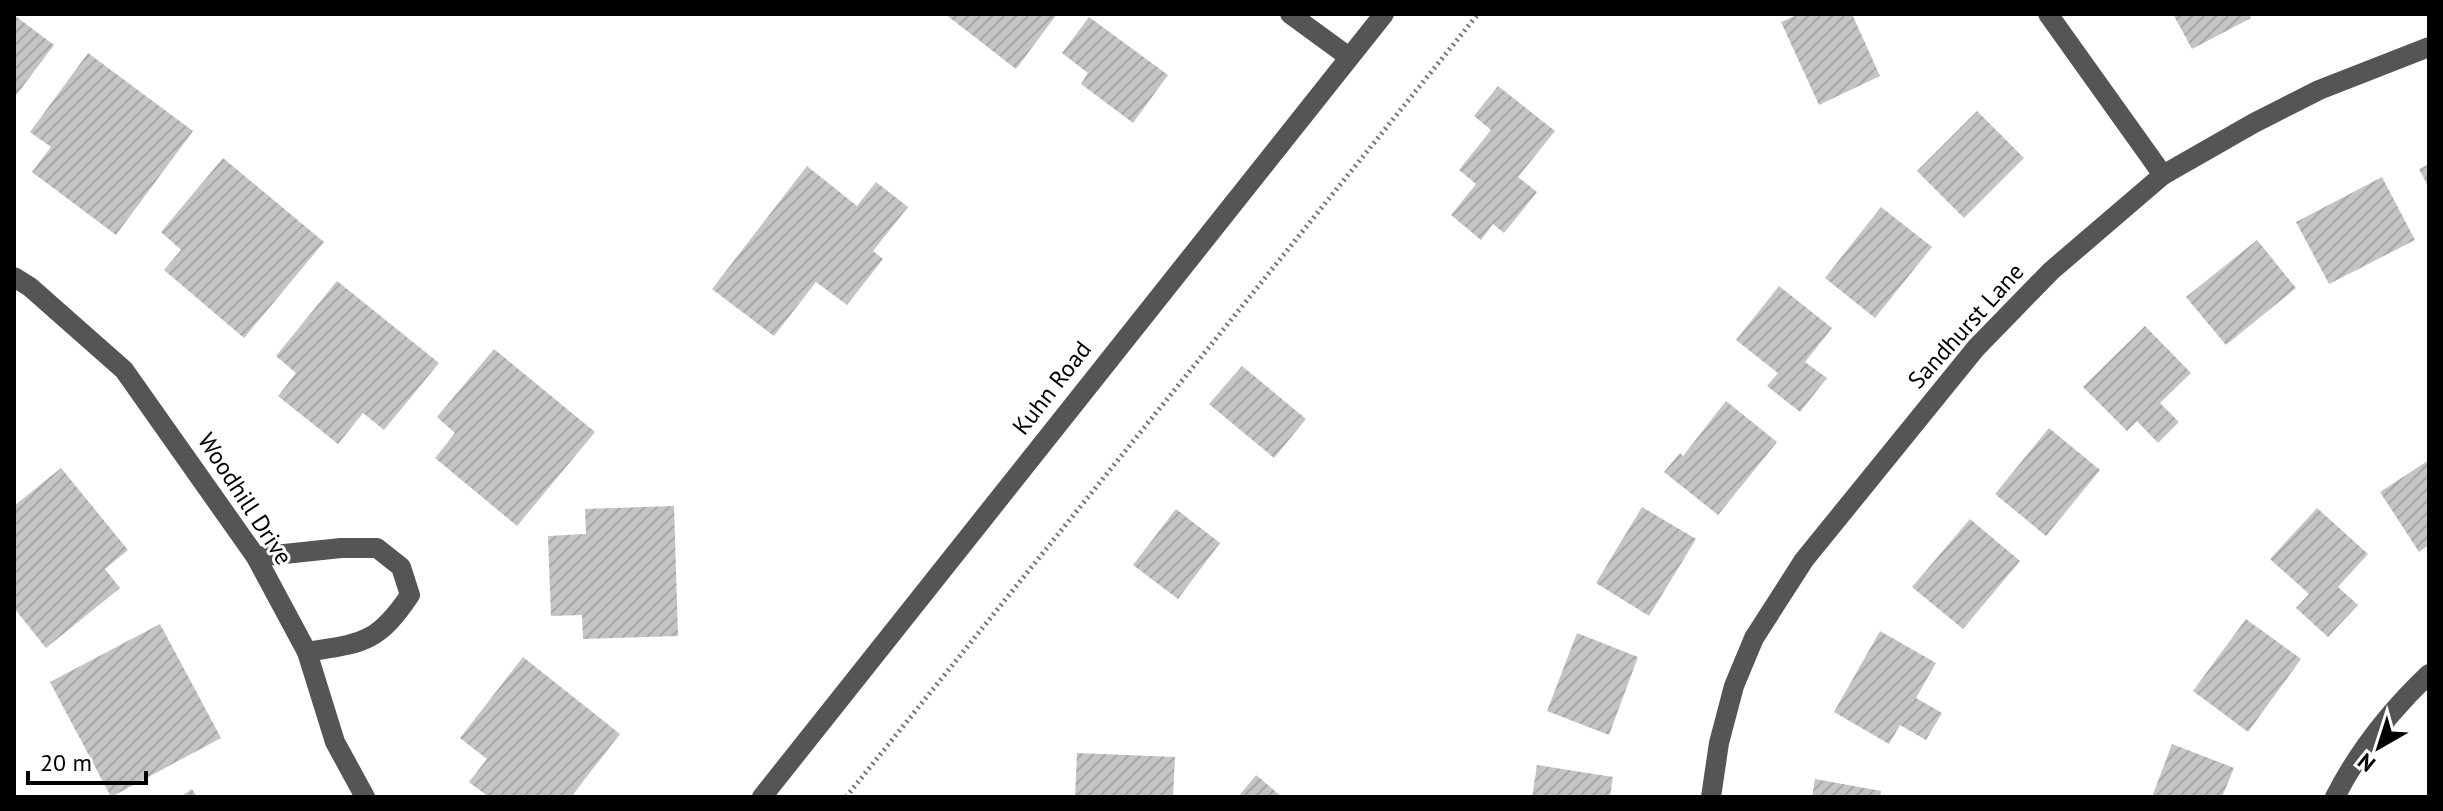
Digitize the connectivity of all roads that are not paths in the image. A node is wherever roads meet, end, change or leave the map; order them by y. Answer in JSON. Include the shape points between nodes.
{"nodes":[{"id":1,"x":1290,"y":14,"type":"edge"},
{"id":2,"x":1384,"y":14,"type":"edge"},
{"id":3,"x":2048,"y":14,"type":"edge"},
{"id":4,"x":2429,"y":47,"type":"edge"},
{"id":5,"x":1349,"y":57,"type":"junction"},
{"id":6,"x":2163,"y":175,"type":"junction"},
{"id":7,"x":14,"y":277,"type":"edge"},
{"id":8,"x":256,"y":557,"type":"junction"},
{"id":9,"x":307,"y":652,"type":"junction"},
{"id":10,"x":2429,"y":674,"type":"edge"},
{"id":11,"x":365,"y":797,"type":"edge"},
{"id":12,"x":762,"y":797,"type":"edge"},
{"id":13,"x":1711,"y":797,"type":"edge"},
{"id":14,"x":2335,"y":797,"type":"edge"}],
"edges":[{"from":1,"to":5,"type":"street"},
{"from":2,"to":5,"type":"street","name":"Kuhn Road"},
{"from":3,"to":6,"type":"street"},
{"from":4,"to":6,"type":"street","name":"Sandhurst Lane","via":[[2319,90]]},
{"from":5,"to":12,"type":"street","name":"Kuhn Road"},
{"from":6,"to":13,"type":"street","name":"Sandhurst Lane","via":[[2051,271],[1976,348],[1804,560],[1754,638],[1734,686]]},
{"from":7,"to":8,"type":"street","name":"Woodhill Drive","via":[[124,370]]},
{"from":8,"to":9,"type":"street","name":"Woodhill Drive"},
{"from":8,"to":9,"type":"street","via":[[377,548],[401,567],[410,595],[393,620],[362,643]]},
{"from":9,"to":11,"type":"street","name":"Woodhill Drive","via":[[335,742]]},
{"from":10,"to":14,"type":"street","via":[[2349,770]]}]}
